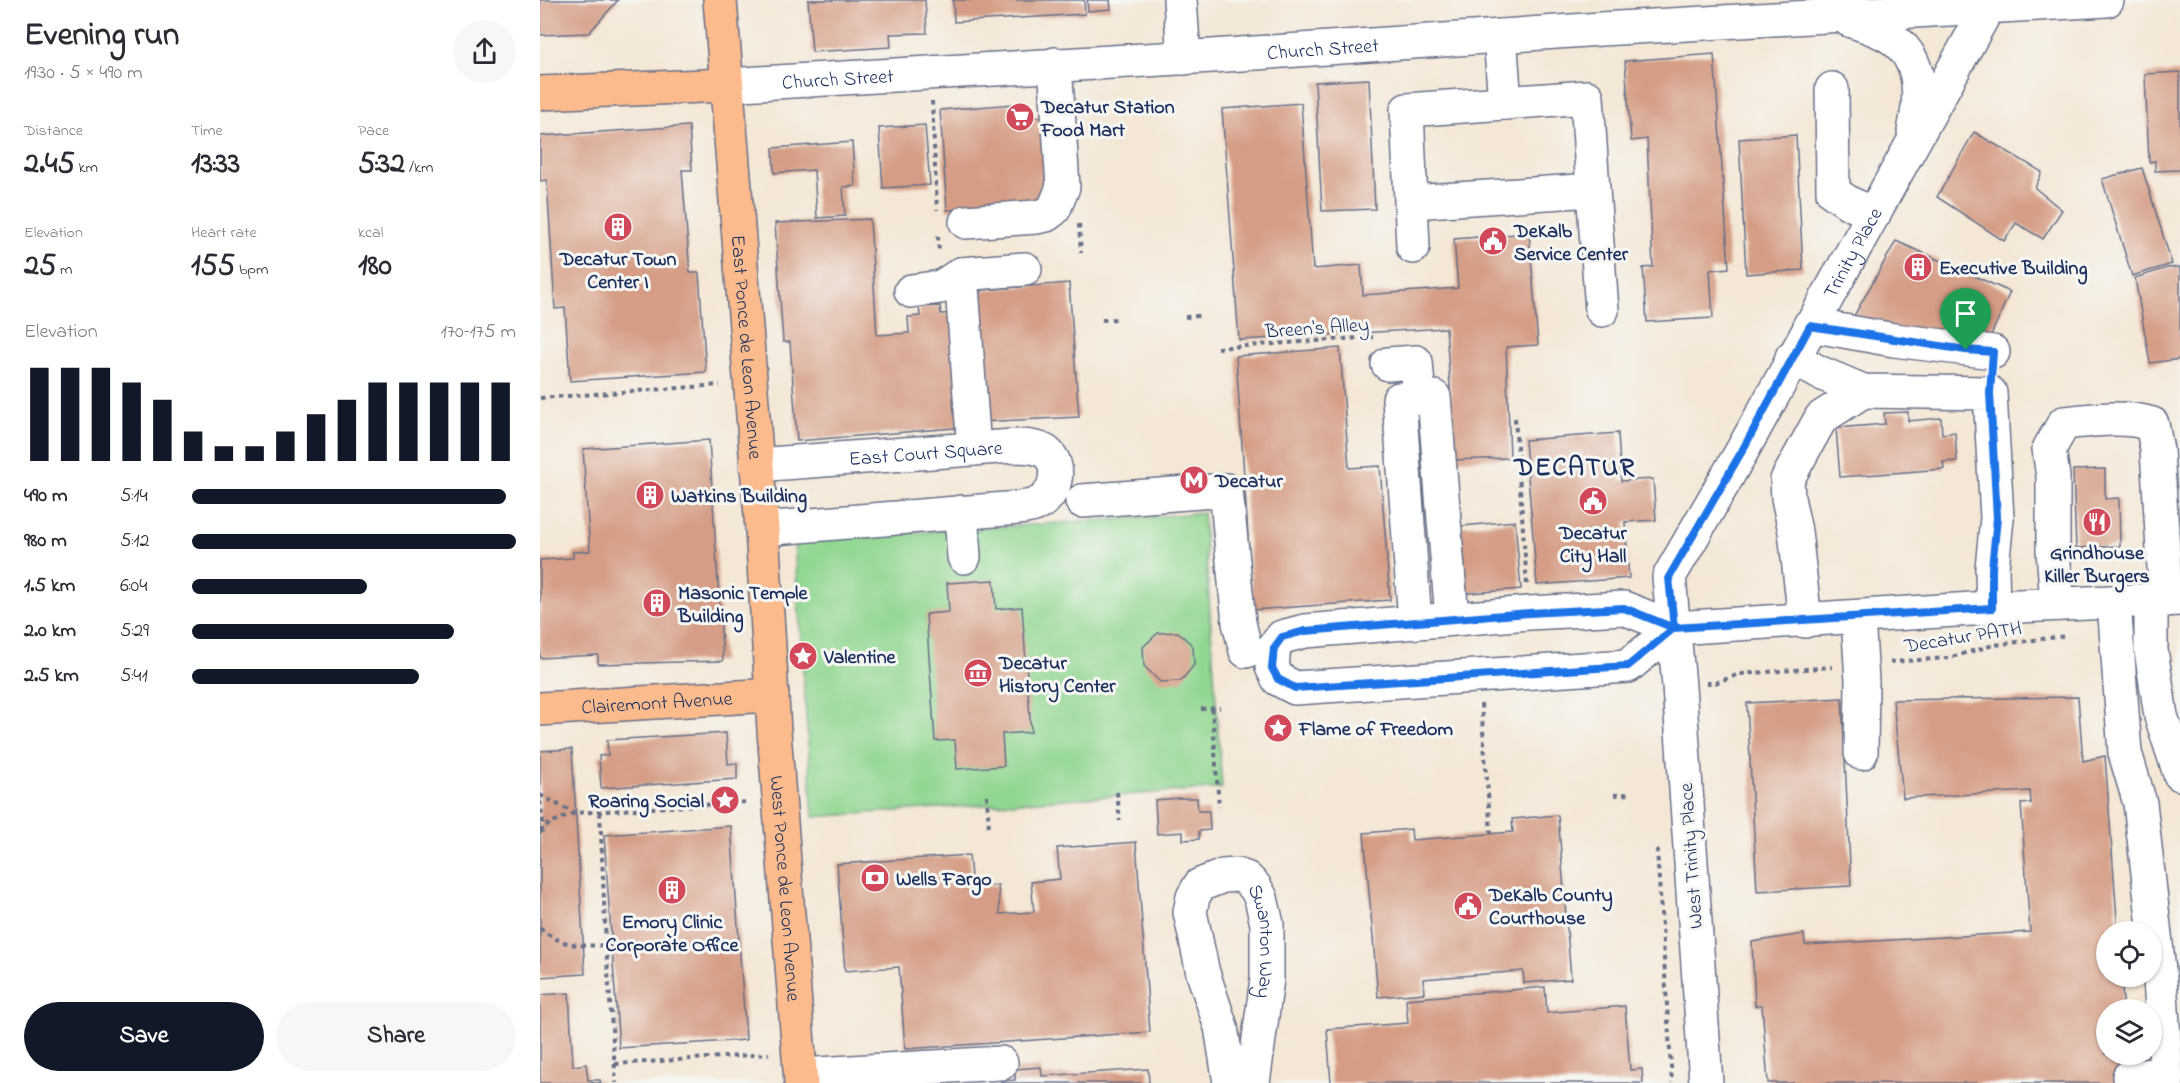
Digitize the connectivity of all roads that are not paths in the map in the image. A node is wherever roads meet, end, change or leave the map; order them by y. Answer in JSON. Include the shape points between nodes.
{"nodes":[{"id":1,"x":720,"y":0,"type":"edge"},
{"id":2,"x":1180,"y":0,"type":"edge"},
{"id":3,"x":2107,"y":0,"type":"edge"},
{"id":4,"x":1990,"y":4,"type":"edge"},
{"id":5,"x":1764,"y":10,"type":"edge"},
{"id":6,"x":1602,"y":15,"type":"edge"},
{"id":7,"x":1838,"y":17,"type":"junction"},
{"id":8,"x":1500,"y":36,"type":"junction"},
{"id":9,"x":1184,"y":58,"type":"junction"},
{"id":10,"x":1055,"y":64,"type":"junction"},
{"id":11,"x":726,"y":85,"type":"junction"},
{"id":12,"x":1832,"y":89,"type":"dead end"},
{"id":13,"x":540,"y":93,"type":"edge"},
{"id":14,"x":1504,"y":103,"type":"junction"},
{"id":15,"x":1907,"y":154,"type":"junction"},
{"id":16,"x":1593,"y":190,"type":"junction"},
{"id":17,"x":1411,"y":202,"type":"junction"},
{"id":18,"x":1874,"y":214,"type":"junction"},
{"id":19,"x":947,"y":222,"type":"road end"},
{"id":20,"x":1413,"y":247,"type":"dead end"},
{"id":21,"x":1025,"y":269,"type":"dead end"},
{"id":22,"x":1602,"y":310,"type":"dead end"},
{"id":23,"x":1810,"y":326,"type":"junction"},
{"id":24,"x":1386,"y":350,"type":"road end"},
{"id":25,"x":1792,"y":357,"type":"junction"},
{"id":26,"x":1863,"y":391,"type":"junction"},
{"id":27,"x":1990,"y":393,"type":"junction"},
{"id":28,"x":1419,"y":398,"type":"junction"},
{"id":29,"x":974,"y":449,"type":"junction"},
{"id":30,"x":756,"y":465,"type":"junction"},
{"id":31,"x":1082,"y":501,"type":"dead end"},
{"id":32,"x":962,"y":512,"type":"junction"},
{"id":33,"x":762,"y":529,"type":"junction"},
{"id":34,"x":964,"y":557,"type":"dead end"},
{"id":35,"x":2166,"y":600,"type":"edge"},
{"id":36,"x":2114,"y":602,"type":"junction"},
{"id":37,"x":2057,"y":604,"type":"junction"},
{"id":38,"x":1451,"y":606,"type":"dead end"},
{"id":39,"x":1992,"y":608,"type":"junction"},
{"id":40,"x":1858,"y":618,"type":"junction"},
{"id":41,"x":1804,"y":621,"type":"junction"},
{"id":42,"x":1416,"y":622,"type":"junction"},
{"id":43,"x":1674,"y":628,"type":"junction"},
{"id":44,"x":1246,"y":651,"type":"dead end"},
{"id":45,"x":772,"y":694,"type":"junction"},
{"id":46,"x":540,"y":709,"type":"edge"},
{"id":47,"x":1861,"y":753,"type":"dead end"},
{"id":48,"x":2180,"y":774,"type":"edge"},
{"id":49,"x":1001,"y":1063,"type":"dead end"},
{"id":50,"x":800,"y":1070,"type":"edge"},
{"id":51,"x":2129,"y":1077,"type":"dead end"},
{"id":52,"x":2166,"y":1078,"type":"edge"},
{"id":53,"x":1230,"y":1083,"type":"edge"},
{"id":54,"x":1253,"y":1083,"type":"edge"},
{"id":55,"x":1706,"y":1083,"type":"edge"}],
"edges":[{"from":1,"to":11,"type":"main road","name":"East Ponce de Leon Avenue"},
{"from":2,"to":9,"type":"street"},
{"from":3,"to":4,"type":"street","name":"Church Street"},
{"from":4,"to":7,"type":"street","name":"Church Street"},
{"from":4,"to":15,"type":"street","name":"Trinity Place"},
{"from":5,"to":6,"type":"street","name":"Church Street"},
{"from":5,"to":7,"type":"street","name":"Church Street"},
{"from":6,"to":8,"type":"street","name":"Church Street"},
{"from":7,"to":15,"type":"street","via":[[1891,37],[1913,63],[1919,104]]},
{"from":8,"to":9,"type":"street","name":"Church Street"},
{"from":8,"to":14,"type":"street"},
{"from":9,"to":10,"type":"street","name":"Church Street"},
{"from":10,"to":11,"type":"street","name":"Church Street"},
{"from":10,"to":19,"type":"street","via":[[1063,187],[1054,209],[1036,217]]},
{"from":11,"to":13,"type":"main road","name":"Church Street"},
{"from":11,"to":30,"type":"main road","name":"East Ponce de Leon Avenue"},
{"from":12,"to":18,"type":"street","via":[[1833,192]]},
{"from":14,"to":16,"type":"street","via":[[1587,97]]},
{"from":14,"to":17,"type":"street","via":[[1407,110]]},
{"from":15,"to":18,"type":"street","name":"Trinity Place"},
{"from":16,"to":17,"type":"street"},
{"from":16,"to":22,"type":"street"},
{"from":17,"to":20,"type":"street"},
{"from":18,"to":23,"type":"street","name":"Trinity Place"},
{"from":21,"to":29,"type":"street","via":[[938,284]]},
{"from":23,"to":25,"type":"street","name":"Trinity Place"},
{"from":23,"to":27,"type":"street","via":[[1894,340],[1998,341]]},
{"from":24,"to":28,"type":"street","via":[[1416,362]]},
{"from":25,"to":26,"type":"street"},
{"from":25,"to":43,"type":"street","name":"Trinity Place","via":[[1669,577]]},
{"from":26,"to":27,"type":"street"},
{"from":26,"to":41,"type":"street","via":[[1821,418],[1787,480]]},
{"from":27,"to":39,"type":"street","via":[[1997,518]]},
{"from":28,"to":38,"type":"street","via":[[1434,397]]},
{"from":28,"to":42,"type":"street","via":[[1400,399]]},
{"from":29,"to":30,"type":"street","name":"East Court Square"},
{"from":29,"to":32,"type":"street","name":"East Court Square","via":[[1033,447],[1046,452],[1057,473],[1049,493],[1038,504]]},
{"from":30,"to":33,"type":"main road","name":"East Ponce de Leon Avenue"},
{"from":31,"to":44,"type":"street","via":[[1226,490],[1239,623]]},
{"from":32,"to":33,"type":"street"},
{"from":32,"to":34,"type":"street"},
{"from":33,"to":45,"type":"main road","name":"East Ponce de Leon Avenue"},
{"from":35,"to":36,"type":"street"},
{"from":35,"to":37,"type":"street","via":[[2152,424],[2103,419],[2064,423],[2049,449]]},
{"from":35,"to":48,"type":"street","via":[[2151,650],[2161,716]]},
{"from":36,"to":37,"type":"street"},
{"from":36,"to":52,"type":"street","via":[[2125,753],[2140,803],[2160,979]]},
{"from":37,"to":39,"type":"street"},
{"from":39,"to":40,"type":"street"},
{"from":40,"to":41,"type":"street"},
{"from":40,"to":47,"type":"street"},
{"from":41,"to":43,"type":"street"},
{"from":42,"to":43,"type":"street","via":[[1624,608]]},
{"from":42,"to":43,"type":"street","via":[[1305,631],[1282,637],[1274,648],[1272,668],[1278,679],[1295,688],[1628,666]]},
{"from":43,"to":55,"type":"street","name":"West Trinity Place"},
{"from":45,"to":46,"type":"main road","name":"Clairemont Avenue"},
{"from":45,"to":50,"type":"main road","name":"West Ponce de Leon Avenue"},
{"from":49,"to":50,"type":"street"},
{"from":51,"to":52,"type":"street"},
{"from":53,"to":54,"type":"street","name":"Swanton Way","via":[[1221,1027],[1203,973],[1190,912],[1192,897],[1200,885],[1236,875],[1255,887],[1266,924],[1267,979]]}]}
